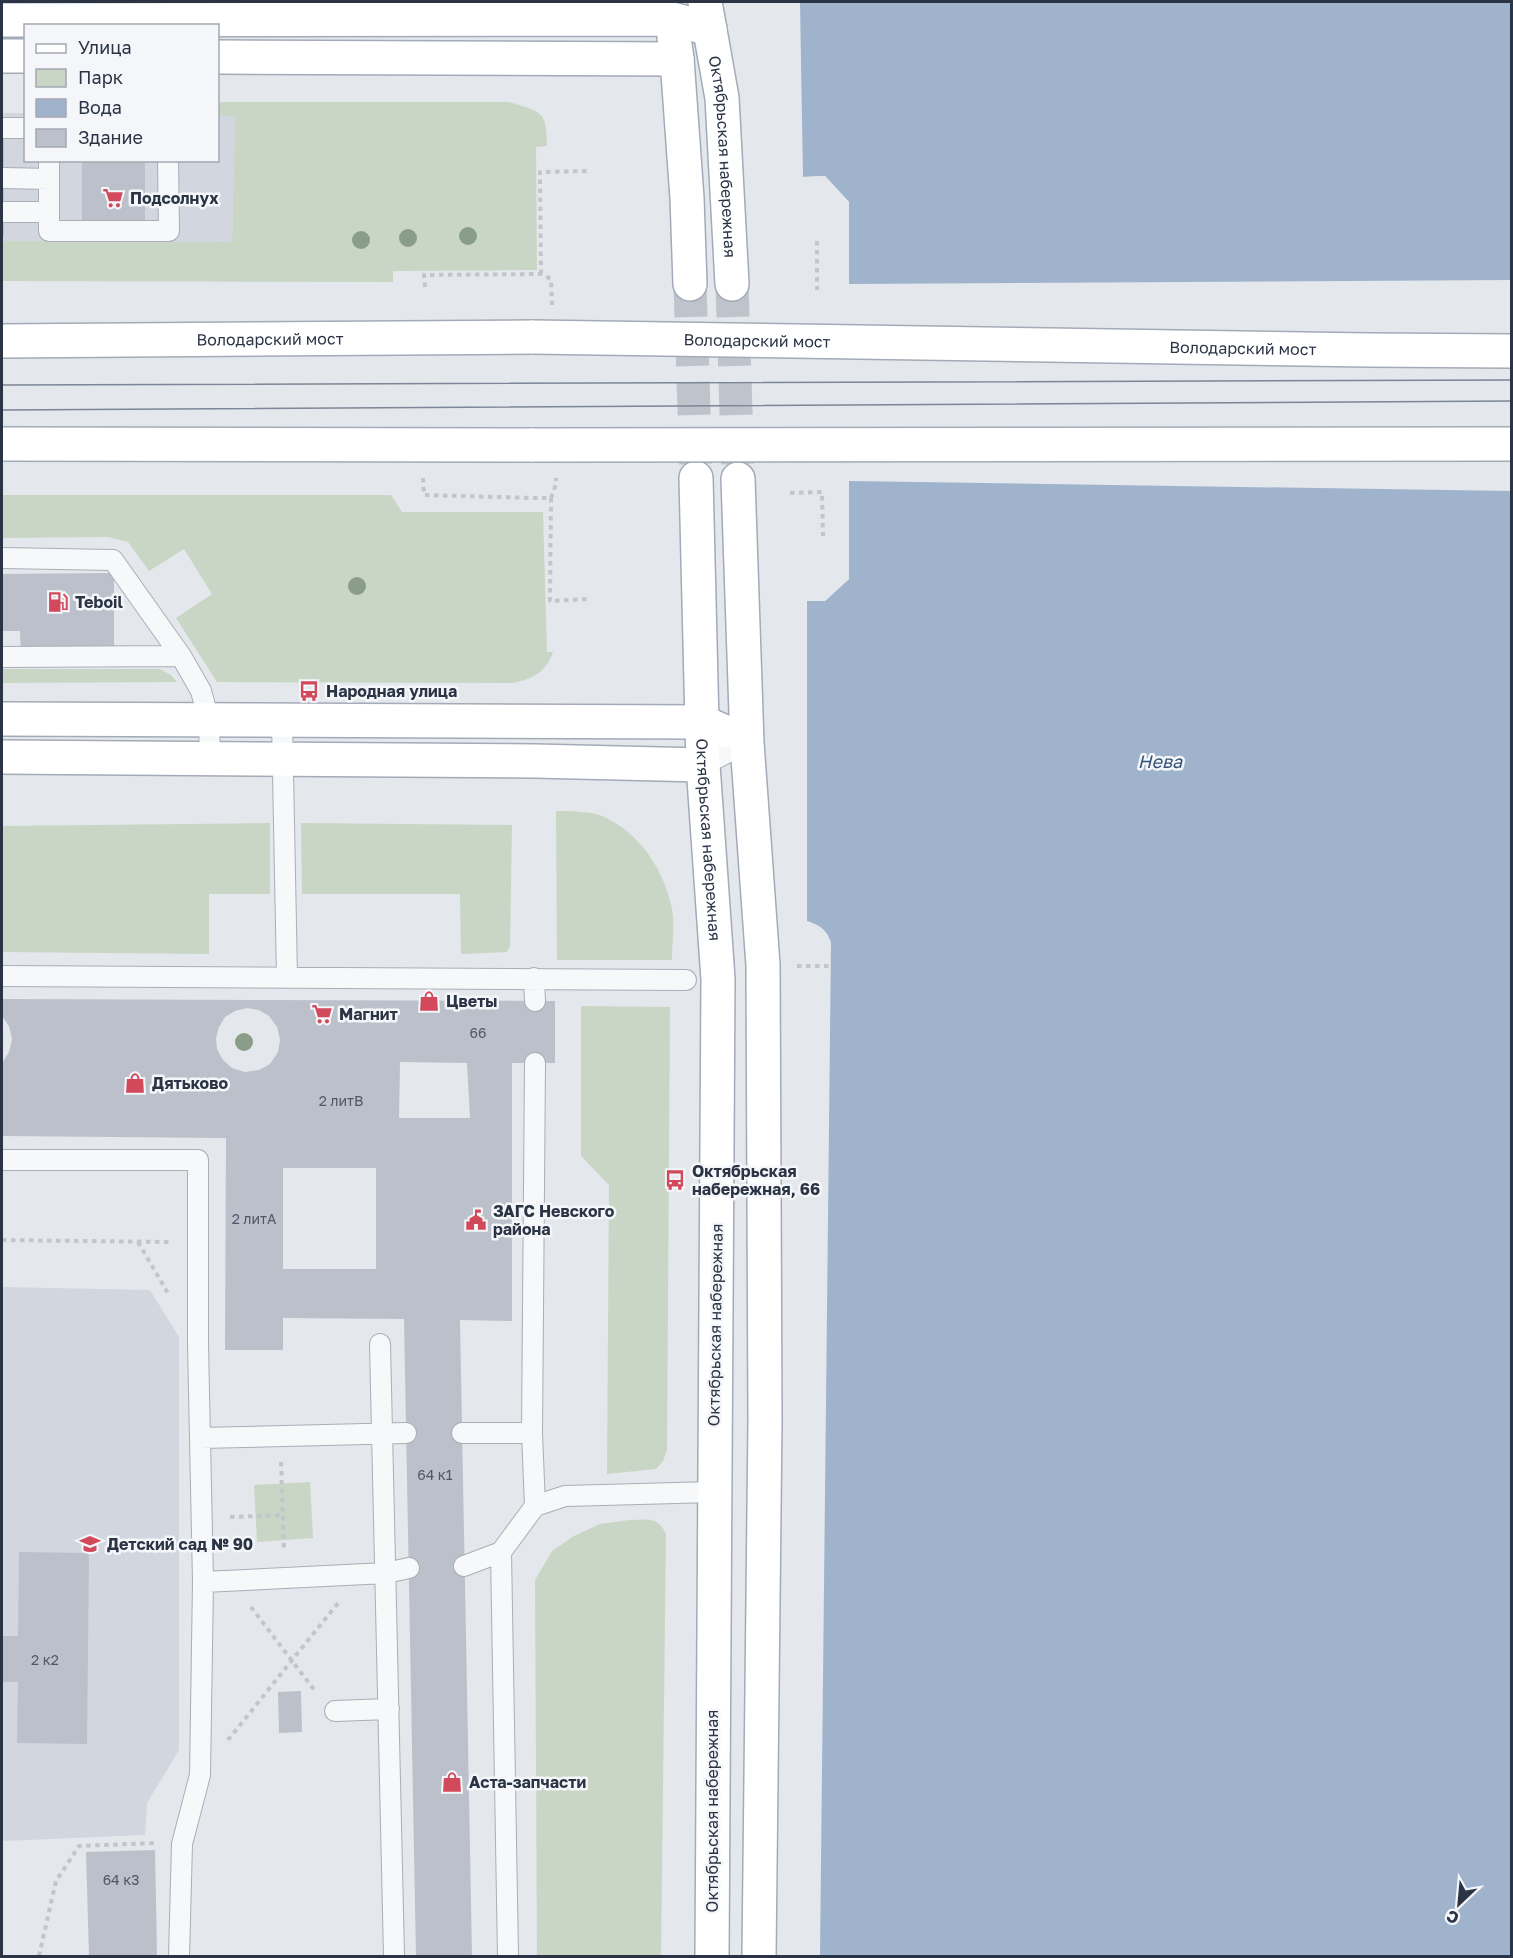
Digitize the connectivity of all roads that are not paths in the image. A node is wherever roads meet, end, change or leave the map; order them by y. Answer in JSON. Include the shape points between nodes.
{"nodes":[{"id":1,"x":670,"y":10,"type":"edge"},
{"id":2,"x":707,"y":15,"type":"edge"},
{"id":3,"x":2,"y":20,"type":"edge"},
{"id":4,"x":2,"y":56,"type":"edge"},
{"id":5,"x":24,"y":56,"type":"edge"},
{"id":6,"x":219,"y":57,"type":"edge"},
{"id":7,"x":677,"y":59,"type":"junction"},
{"id":8,"x":2,"y":128,"type":"edge"},
{"id":9,"x":24,"y":128,"type":"edge"},
{"id":10,"x":168,"y":162,"type":"edge"},
{"id":11,"x":49,"y":170,"type":"edge"},
{"id":12,"x":4,"y":178,"type":"dead end"},
{"id":13,"x":4,"y":212,"type":"dead end"},
{"id":14,"x":49,"y":212,"type":"junction"},
{"id":15,"x":690,"y":284,"type":"tunnel mouth"},
{"id":16,"x":732,"y":284,"type":"tunnel mouth"},
{"id":17,"x":2,"y":341,"type":"edge"},
{"id":18,"x":1512,"y":351,"type":"edge"},
{"id":19,"x":2,"y":444,"type":"edge"},
{"id":20,"x":1512,"y":444,"type":"edge"},
{"id":21,"x":696,"y":478,"type":"tunnel mouth"},
{"id":22,"x":738,"y":479,"type":"tunnel mouth"},
{"id":23,"x":2,"y":558,"type":"edge"},
{"id":24,"x":181,"y":656,"type":"junction"},
{"id":25,"x":2,"y":657,"type":"edge"},
{"id":26,"x":2,"y":719,"type":"edge"},
{"id":27,"x":209,"y":720,"type":"junction"},
{"id":28,"x":282,"y":721,"type":"junction"},
{"id":29,"x":703,"y":722,"type":"junction"},
{"id":30,"x":747,"y":743,"type":"junction"},
{"id":31,"x":2,"y":757,"type":"edge"},
{"id":32,"x":210,"y":759,"type":"junction"},
{"id":33,"x":283,"y":759,"type":"junction"},
{"id":34,"x":703,"y":765,"type":"junction"},
{"id":35,"x":2,"y":976,"type":"edge"},
{"id":36,"x":287,"y":977,"type":"junction"},
{"id":37,"x":534,"y":978,"type":"junction"},
{"id":38,"x":686,"y":980,"type":"dead end"},
{"id":39,"x":535,"y":1001,"type":"dead end"},
{"id":40,"x":535,"y":1063,"type":"dead end"},
{"id":41,"x":2,"y":1160,"type":"edge"},
{"id":42,"x":380,"y":1344,"type":"dead end"},
{"id":43,"x":462,"y":1433,"type":"dead end"},
{"id":44,"x":532,"y":1433,"type":"junction"},
{"id":45,"x":406,"y":1434,"type":"dead end"},
{"id":46,"x":383,"y":1435,"type":"junction"},
{"id":47,"x":200,"y":1438,"type":"junction"},
{"id":48,"x":713,"y":1492,"type":"junction"},
{"id":49,"x":535,"y":1506,"type":"junction"},
{"id":50,"x":501,"y":1552,"type":"junction"},
{"id":51,"x":464,"y":1566,"type":"dead end"},
{"id":52,"x":409,"y":1568,"type":"dead end"},
{"id":53,"x":386,"y":1573,"type":"junction"},
{"id":54,"x":203,"y":1582,"type":"junction"},
{"id":55,"x":389,"y":1709,"type":"junction"},
{"id":56,"x":335,"y":1711,"type":"dead end"},
{"id":57,"x":179,"y":1956,"type":"edge"},
{"id":58,"x":394,"y":1956,"type":"edge"},
{"id":59,"x":508,"y":1956,"type":"edge"},
{"id":60,"x":712,"y":1956,"type":"edge"},
{"id":61,"x":759,"y":1956,"type":"edge"}],
"edges":[{"from":1,"to":2,"type":"main road"},
{"from":1,"to":3,"type":"main road"},
{"from":1,"to":7,"type":"main road"},
{"from":2,"to":7,"type":"main road","name":"Октябрьская набережная"},
{"from":2,"to":16,"type":"main road","name":"Октябрьская набережная","via":[[722,98]]},
{"from":4,"to":5,"type":"main road"},
{"from":6,"to":7,"type":"main road"},
{"from":7,"to":15,"type":"main road"},
{"from":8,"to":9,"type":"lane"},
{"from":10,"to":14,"type":"lane","via":[[169,231],[49,231]]},
{"from":11,"to":12,"type":"lane"},
{"from":11,"to":14,"type":"lane"},
{"from":13,"to":14,"type":"lane"},
{"from":17,"to":18,"type":"main road","name":"Володарский мост","bridge":true,"via":[[533,337]]},
{"from":19,"to":20,"type":"main road","bridge":true},
{"from":21,"to":29,"type":"main road","name":"Октябрьская набережная"},
{"from":22,"to":30,"type":"main road"},
{"from":23,"to":24,"type":"lane","via":[[113,560]]},
{"from":24,"to":25,"type":"lane"},
{"from":24,"to":27,"type":"lane","via":[[201,691]]},
{"from":26,"to":27,"type":"main road"},
{"from":27,"to":28,"type":"main road"},
{"from":27,"to":32,"type":"lane"},
{"from":28,"to":29,"type":"main road"},
{"from":28,"to":33,"type":"lane"},
{"from":29,"to":30,"type":"main road"},
{"from":29,"to":34,"type":"main road","name":"Октябрьская набережная"},
{"from":30,"to":34,"type":"lane"},
{"from":30,"to":61,"type":"main road","via":[[763,976],[765,1421]]},
{"from":31,"to":32,"type":"main road"},
{"from":32,"to":33,"type":"main road"},
{"from":33,"to":34,"type":"main road"},
{"from":33,"to":36,"type":"lane"},
{"from":34,"to":48,"type":"main road","name":"Октябрьская набережная","via":[[718,979]]},
{"from":35,"to":36,"type":"lane"},
{"from":36,"to":37,"type":"lane"},
{"from":37,"to":38,"type":"lane"},
{"from":37,"to":39,"type":"lane"},
{"from":40,"to":44,"type":"lane"},
{"from":41,"to":47,"type":"lane","via":[[198,1160]]},
{"from":42,"to":46,"type":"lane"},
{"from":43,"to":44,"type":"lane"},
{"from":44,"to":49,"type":"lane"},
{"from":45,"to":46,"type":"lane"},
{"from":46,"to":47,"type":"lane"},
{"from":46,"to":53,"type":"lane"},
{"from":47,"to":54,"type":"lane"},
{"from":48,"to":49,"type":"lane","via":[[565,1496]]},
{"from":48,"to":60,"type":"main road","name":"Октябрьская набережная"},
{"from":49,"to":50,"type":"lane"},
{"from":50,"to":51,"type":"lane"},
{"from":50,"to":59,"type":"lane"},
{"from":52,"to":53,"type":"lane"},
{"from":53,"to":54,"type":"lane"},
{"from":53,"to":55,"type":"lane"},
{"from":54,"to":57,"type":"lane","via":[[200,1775],[182,1844]]},
{"from":55,"to":56,"type":"lane"},
{"from":55,"to":58,"type":"lane"}]}
